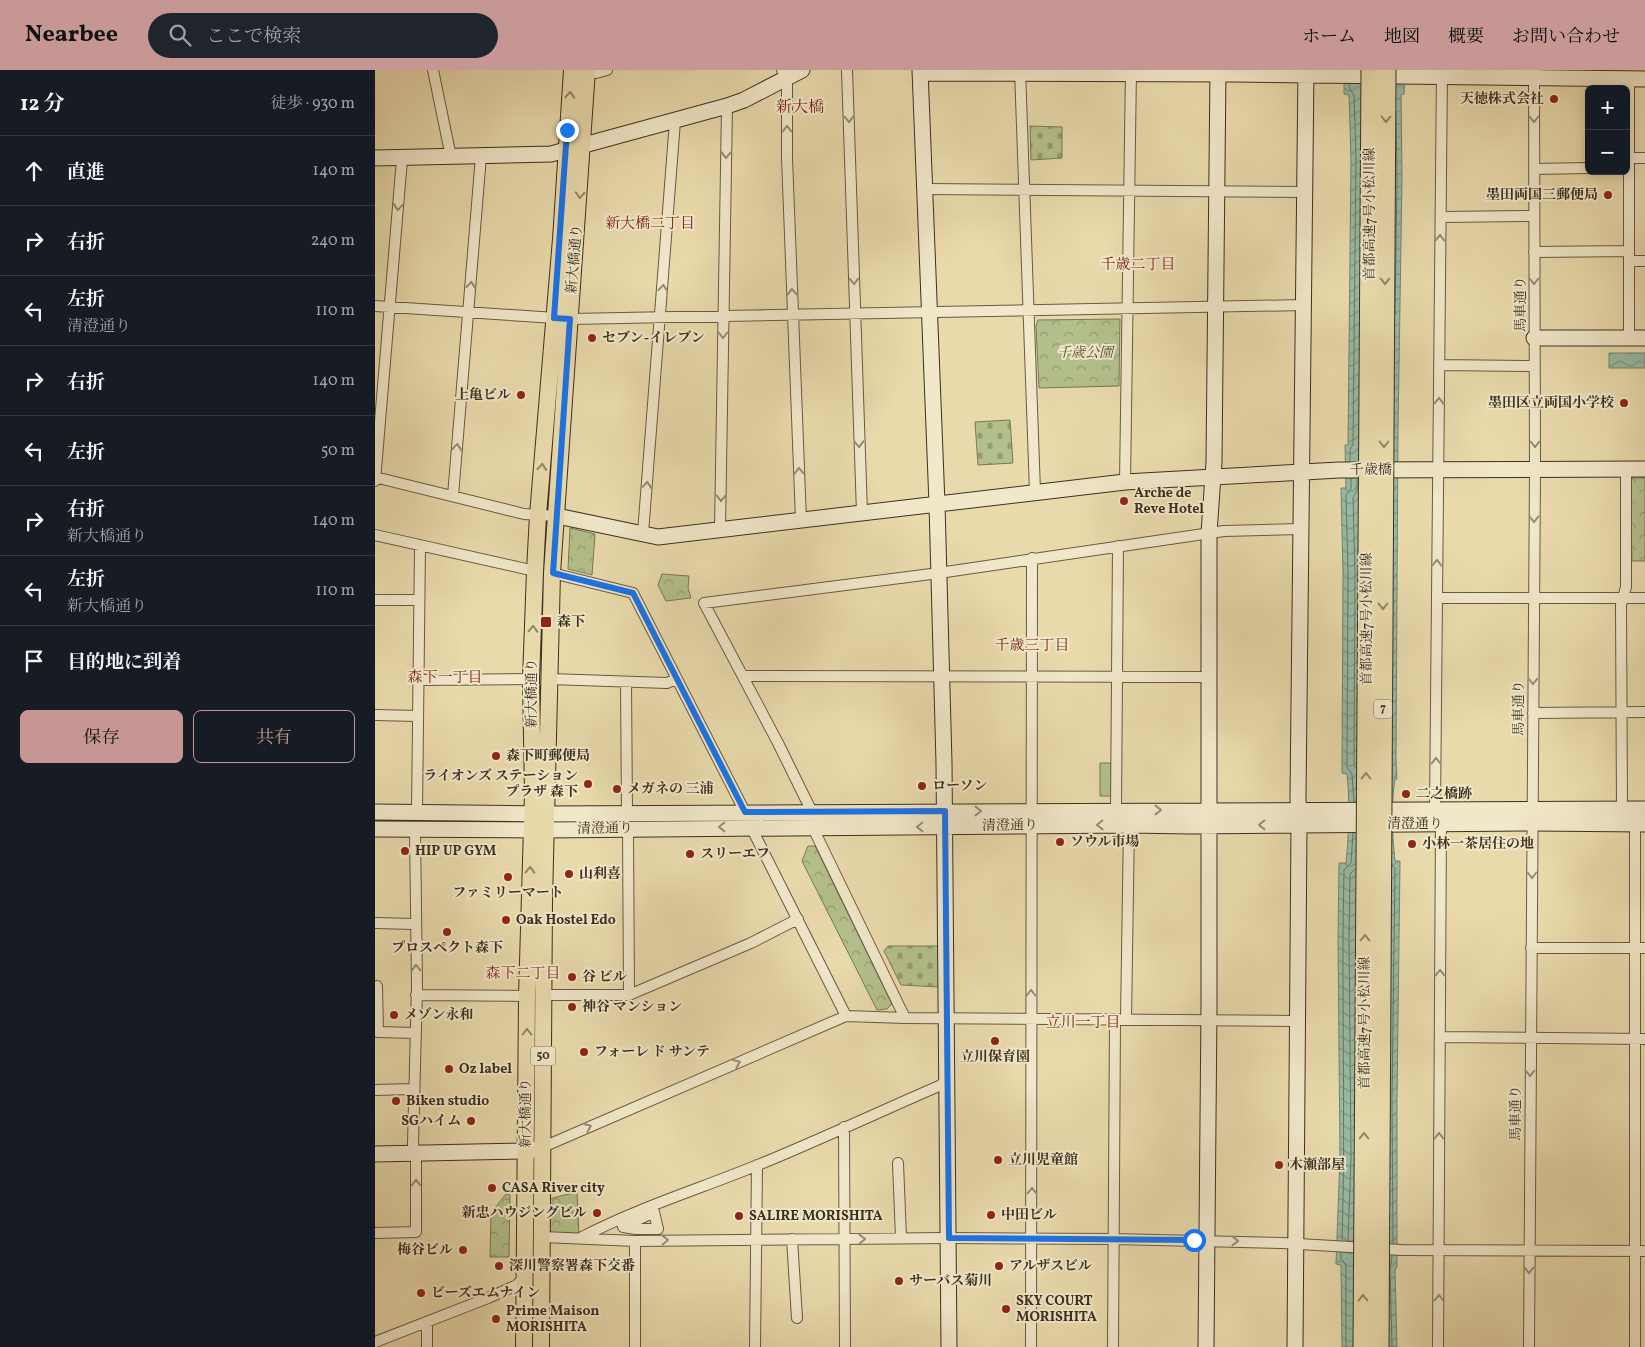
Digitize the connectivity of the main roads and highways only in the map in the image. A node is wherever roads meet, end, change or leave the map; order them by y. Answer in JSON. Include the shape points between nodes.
{"nodes":[{"id":1,"x":572,"y":70,"type":"edge"},
{"id":2,"x":1371,"y":70,"type":"edge"},
{"id":3,"x":1386,"y":70,"type":"edge"},
{"id":4,"x":595,"y":72,"type":"edge"},
{"id":5,"x":562,"y":319,"type":"junction"},
{"id":6,"x":539,"y":822,"type":"junction"},
{"id":7,"x":535,"y":996,"type":"junction"},
{"id":8,"x":524,"y":1347,"type":"edge"},
{"id":9,"x":541,"y":1347,"type":"edge"},
{"id":10,"x":1363,"y":1347,"type":"edge"},
{"id":11,"x":1379,"y":1347,"type":"edge"}],
"edges":[{"from":5,"to":1,"type":"main road","name":"新大橋通り","number":"50","one_way":true,"via":[[566,151]]},
{"from":10,"to":2,"type":"highway","name":"首都高速7号小松川線","number":"7","one_way":true,"bridge":true},
{"from":3,"to":11,"type":"highway","name":"首都高速7号小松川線","number":"7","one_way":true,"bridge":true},
{"from":4,"to":5,"type":"main road","name":"新大橋通り","number":"50","one_way":true,"via":[[582,147]]},
{"from":5,"to":6,"type":"main road","name":"新大橋通り","number":"50","via":[[550,679]]},
{"from":6,"to":5,"type":"main road","name":"新大橋通り","number":"50","one_way":true,"via":[[531,679],[535,571],[538,515]]},
{"from":6,"to":7,"type":"main road","name":"新大橋通り","number":"50"},
{"from":8,"to":7,"type":"main road","name":"新大橋通り","number":"50","one_way":true,"via":[[526,1151]]},
{"from":7,"to":9,"type":"main road","name":"新大橋通り","number":"50","via":[[543,1147]]}]}
